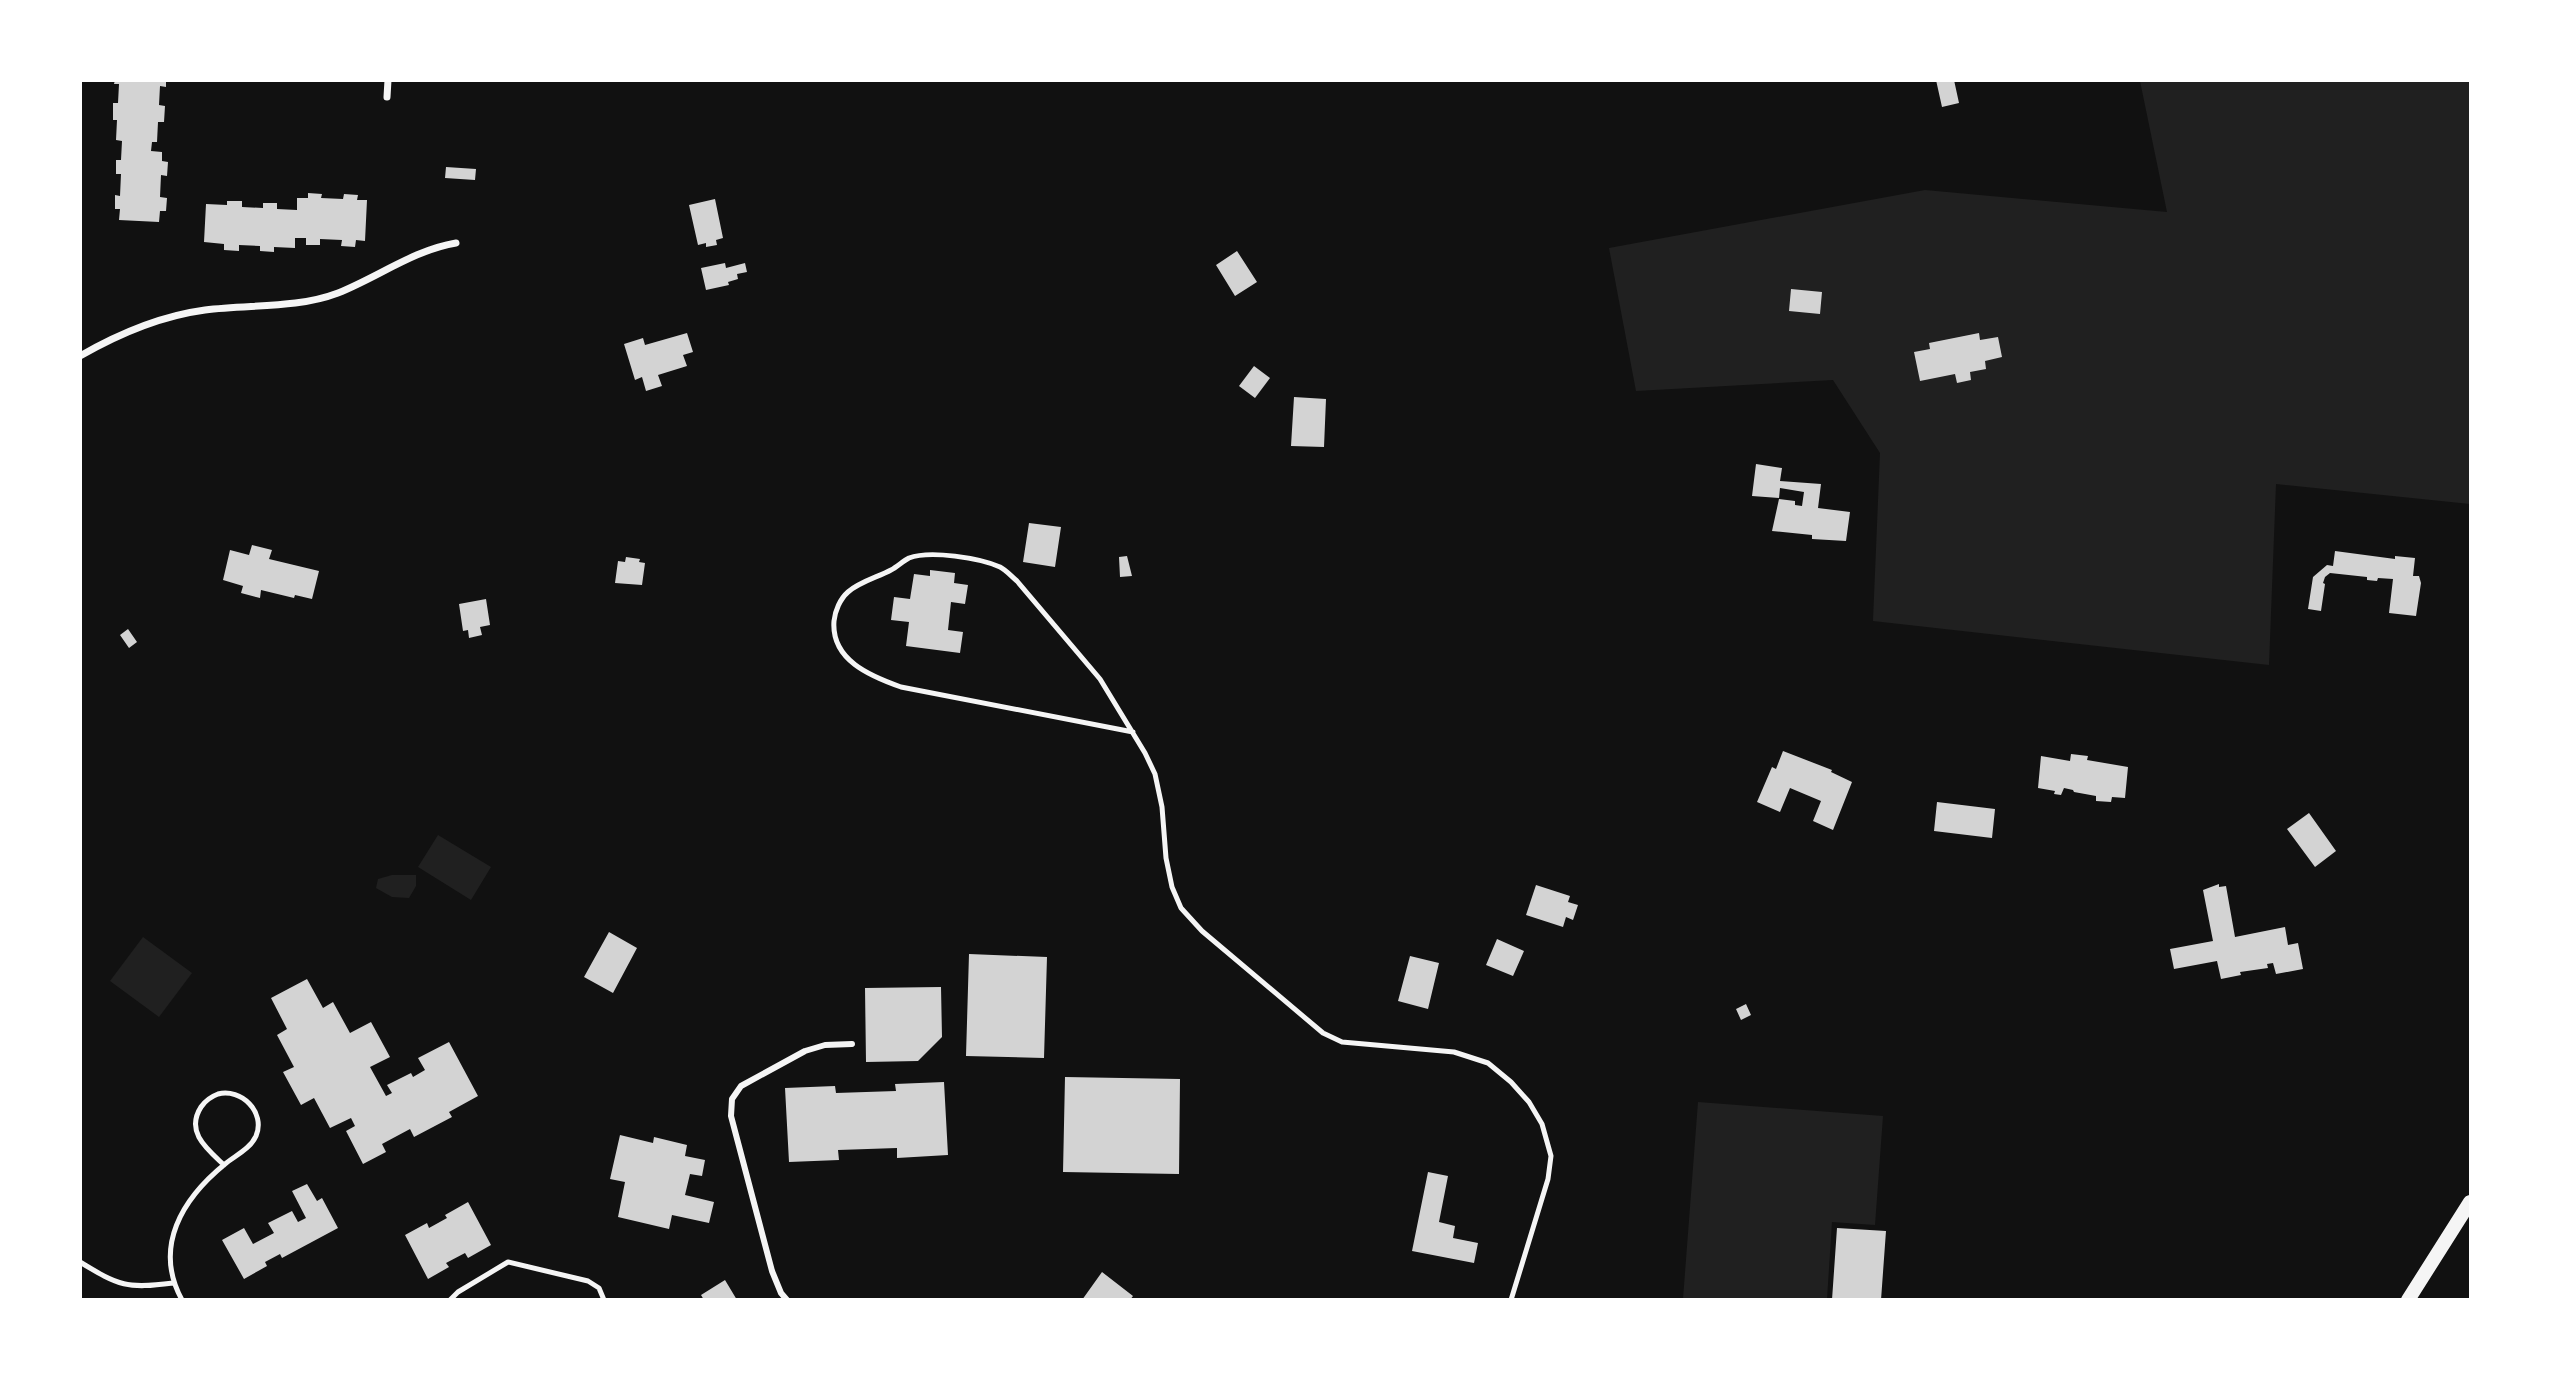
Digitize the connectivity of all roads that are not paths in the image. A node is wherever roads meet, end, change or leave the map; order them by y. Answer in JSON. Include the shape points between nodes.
{"nodes":[{"id":1,"x":387,"y":80,"type":"edge"},
{"id":2,"x":387,"y":97,"type":"dead end"},
{"id":3,"x":456,"y":243,"type":"dead end"},
{"id":4,"x":80,"y":356,"type":"edge"},
{"id":5,"x":1133,"y":732,"type":"junction"},
{"id":6,"x":852,"y":1044,"type":"dead end"},
{"id":7,"x":224,"y":1165,"type":"junction"},
{"id":8,"x":2470,"y":1202,"type":"edge"},
{"id":9,"x":80,"y":1262,"type":"edge"},
{"id":10,"x":173,"y":1283,"type":"junction"},
{"id":11,"x":182,"y":1300,"type":"edge"},
{"id":12,"x":450,"y":1300,"type":"edge"},
{"id":13,"x":604,"y":1300,"type":"edge"},
{"id":14,"x":788,"y":1300,"type":"edge"},
{"id":15,"x":1511,"y":1300,"type":"edge"},
{"id":16,"x":2408,"y":1300,"type":"edge"}],
"edges":[{"from":1,"to":2,"type":"street"},
{"from":3,"to":4,"type":"street","via":[[440,245],[338,293],[159,319]]},
{"from":5,"to":5,"type":"lane","via":[[880,680],[861,670],[838,647],[834,632],[838,604],[848,592],[910,558],[978,560],[1003,568],[1100,679]]},
{"from":5,"to":15,"type":"lane","via":[[1155,775],[1172,887],[1181,908],[1202,932],[1323,1032],[1342,1042],[1454,1052],[1488,1063],[1529,1102],[1542,1124],[1551,1156]]},
{"from":6,"to":14,"type":"street","via":[[805,1051],[741,1086],[732,1099],[731,1116],[772,1271]]},
{"from":7,"to":7,"type":"lane","via":[[250,1146],[258,1121],[246,1100],[226,1093],[205,1101],[195,1124],[202,1144]]},
{"from":7,"to":10,"type":"lane","via":[[199,1189],[174,1230],[169,1266]]},
{"from":8,"to":16,"type":"main road"},
{"from":9,"to":10,"type":"lane","via":[[123,1285]]},
{"from":10,"to":11,"type":"lane"},
{"from":12,"to":13,"type":"lane","via":[[508,1262],[588,1281],[599,1288]]}]}
